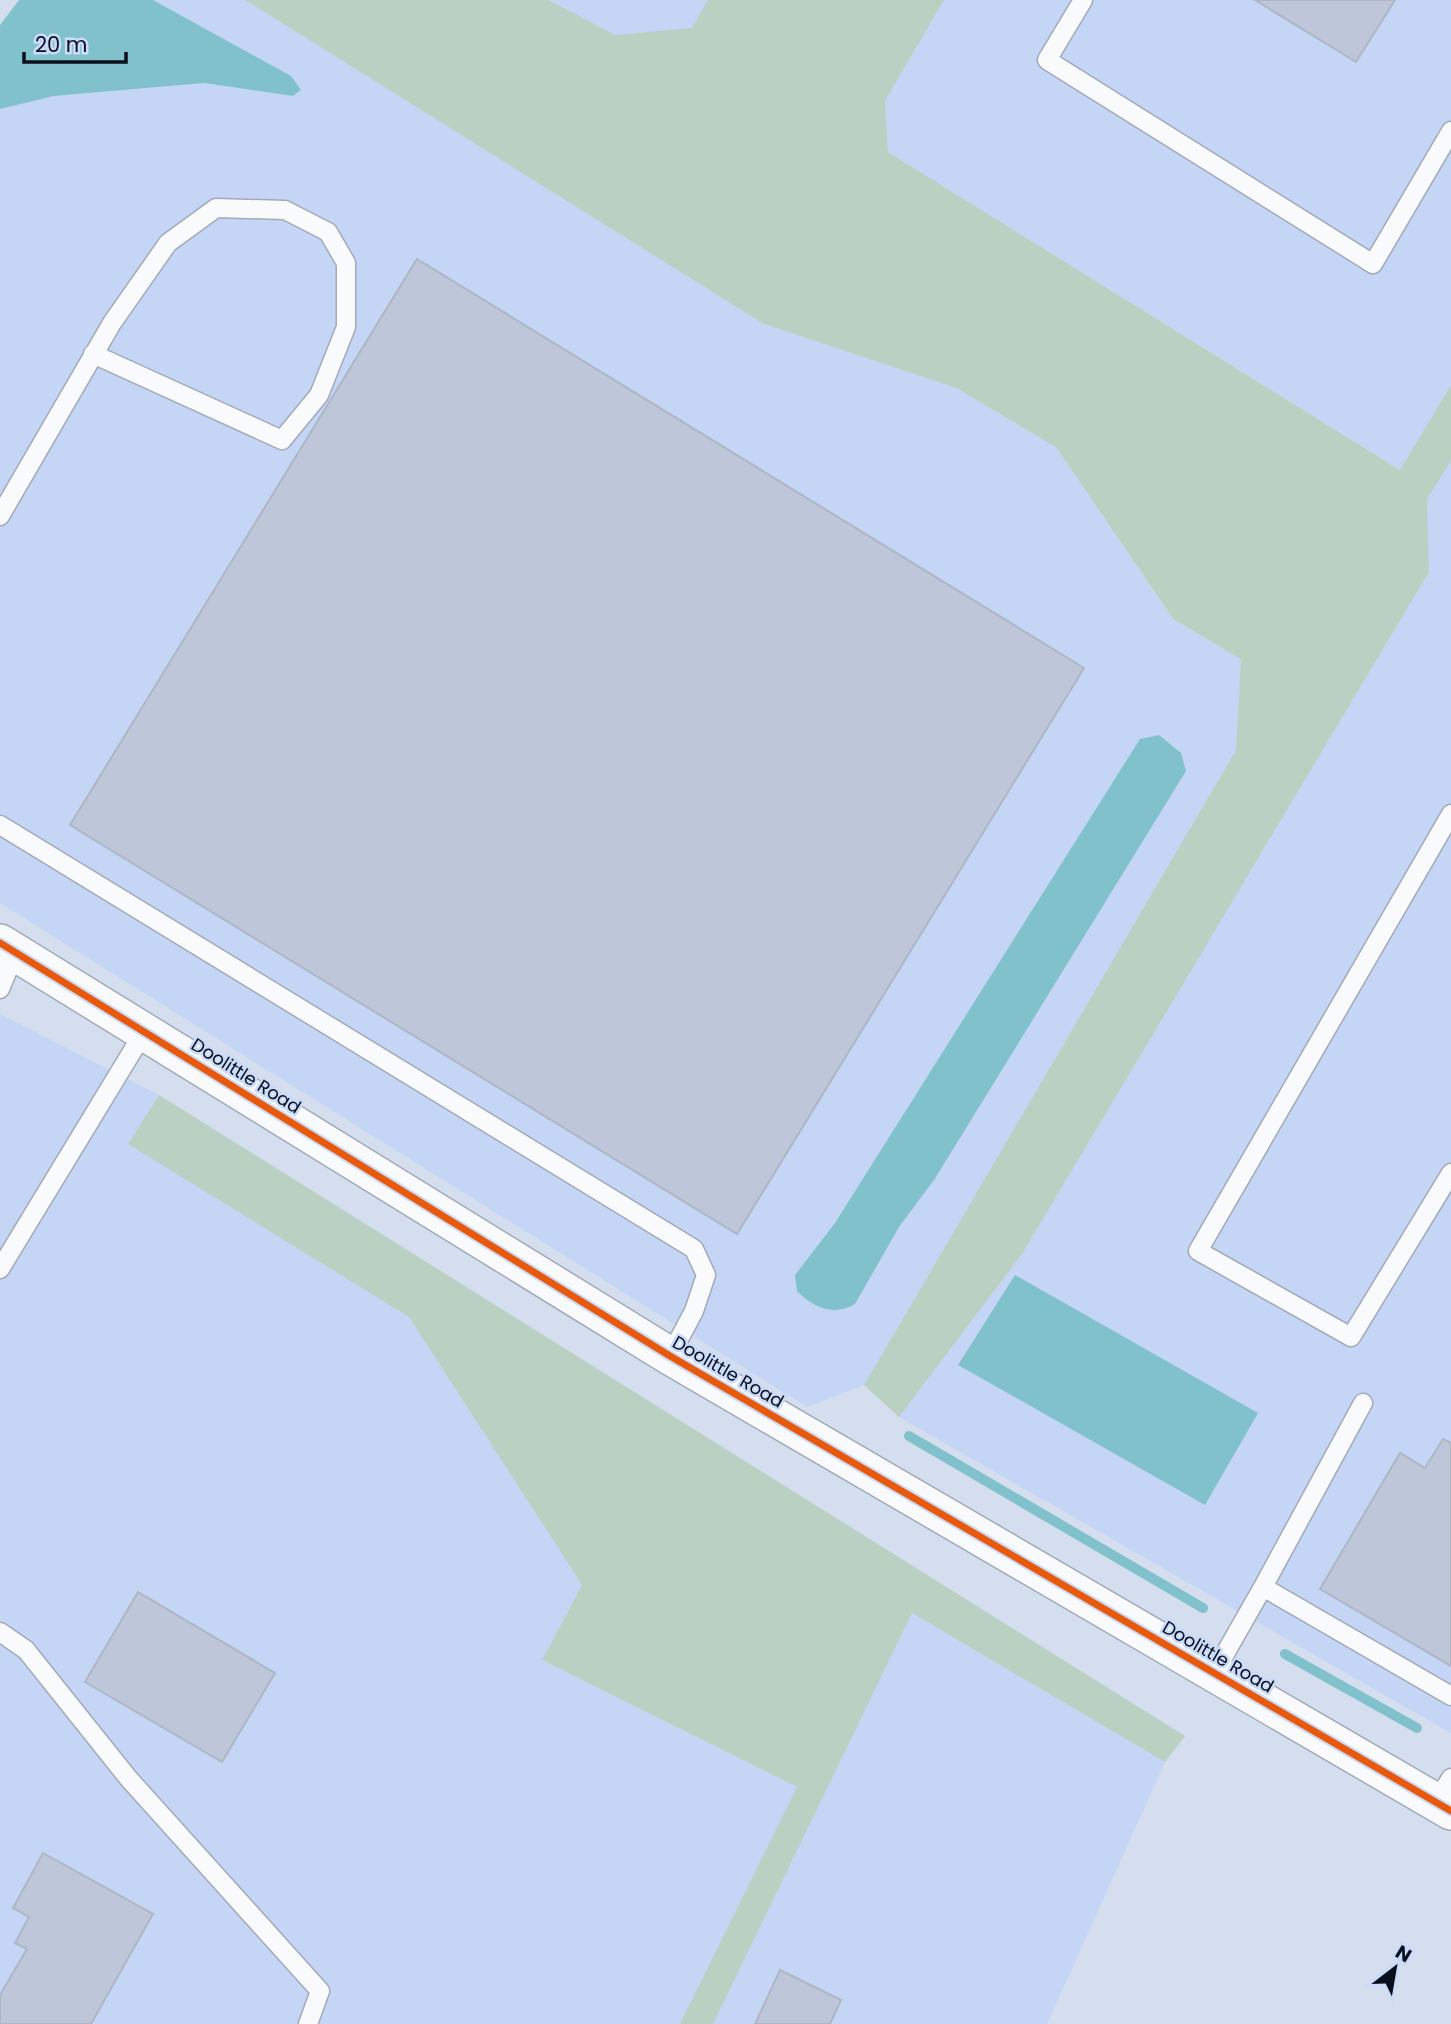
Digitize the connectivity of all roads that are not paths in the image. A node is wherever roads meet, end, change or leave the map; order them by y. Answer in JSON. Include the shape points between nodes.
{"nodes":[{"id":1,"x":1083,"y":0,"type":"edge"},
{"id":2,"x":1451,"y":131,"type":"edge"},
{"id":3,"x":93,"y":354,"type":"junction"},
{"id":4,"x":0,"y":516,"type":"edge"},
{"id":5,"x":1451,"y":814,"type":"edge"},
{"id":6,"x":0,"y":825,"type":"edge"},
{"id":7,"x":8,"y":948,"type":"edge"},
{"id":8,"x":0,"y":989,"type":"edge"},
{"id":9,"x":144,"y":1031,"type":"junction"},
{"id":10,"x":1451,"y":1173,"type":"edge"},
{"id":11,"x":0,"y":1269,"type":"edge"},
{"id":12,"x":670,"y":1356,"type":"junction"},
{"id":13,"x":1363,"y":1403,"type":"dead end"},
{"id":14,"x":1263,"y":1587,"type":"junction"},
{"id":15,"x":0,"y":1632,"type":"edge"},
{"id":16,"x":1214,"y":1673,"type":"junction"},
{"id":17,"x":1451,"y":1696,"type":"edge"},
{"id":18,"x":1446,"y":1797,"type":"edge"},
{"id":19,"x":308,"y":2024,"type":"edge"}],
"edges":[{"from":1,"to":2,"type":"lane","via":[[1047,60],[1373,264]]},
{"from":3,"to":3,"type":"lane","via":[[168,243],[216,208],[285,211],[328,232],[346,263],[346,327],[319,395],[282,440]]},
{"from":3,"to":4,"type":"lane"},
{"from":5,"to":10,"type":"lane","via":[[1198,1251],[1351,1337]]},
{"from":6,"to":12,"type":"lane","via":[[694,1248],[706,1275],[694,1311]]},
{"from":7,"to":8,"type":"lane"},
{"from":7,"to":9,"type":"street","name":"Doolittle Road"},
{"from":9,"to":11,"type":"lane"},
{"from":9,"to":12,"type":"street","name":"Doolittle Road"},
{"from":12,"to":16,"type":"street","name":"Doolittle Road"},
{"from":13,"to":14,"type":"lane"},
{"from":14,"to":16,"type":"lane"},
{"from":14,"to":17,"type":"lane"},
{"from":15,"to":19,"type":"lane","via":[[26,1650],[129,1779],[320,1991]]},
{"from":16,"to":18,"type":"street","name":"Doolittle Road"}]}
